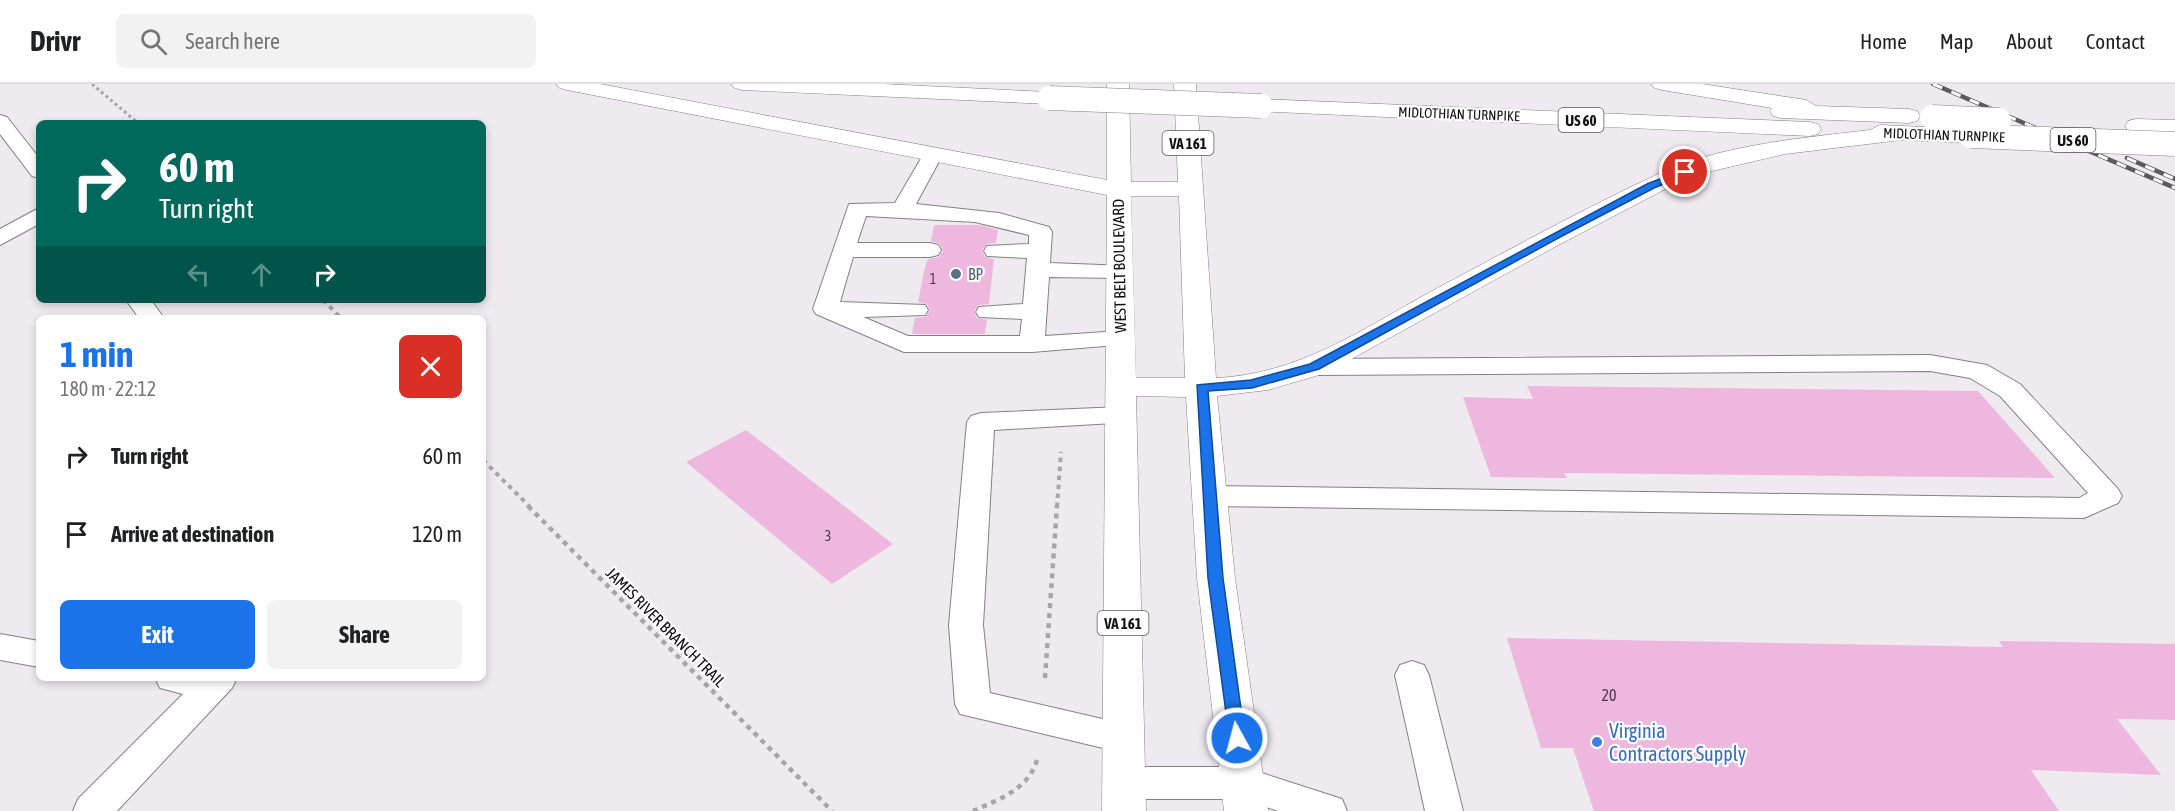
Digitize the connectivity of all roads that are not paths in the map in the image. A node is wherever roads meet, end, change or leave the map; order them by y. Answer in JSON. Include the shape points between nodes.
{"nodes":[{"id":1,"x":567,"y":84,"type":"edge"},
{"id":2,"x":742,"y":84,"type":"edge"},
{"id":3,"x":1662,"y":84,"type":"edge"},
{"id":4,"x":1118,"y":90,"type":"edge"},
{"id":5,"x":1185,"y":90,"type":"edge"},
{"id":6,"x":1051,"y":91,"type":"edge"},
{"id":7,"x":1259,"y":99,"type":"junction"},
{"id":8,"x":1864,"y":114,"type":"junction"},
{"id":9,"x":0,"y":121,"type":"edge"},
{"id":10,"x":2175,"y":127,"type":"edge"},
{"id":11,"x":1901,"y":133,"type":"junction"},
{"id":12,"x":2175,"y":144,"type":"edge"},
{"id":13,"x":933,"y":154,"type":"junction"},
{"id":14,"x":36,"y":168,"type":"edge"},
{"id":15,"x":1117,"y":189,"type":"junction"},
{"id":16,"x":1191,"y":189,"type":"junction"},
{"id":17,"x":902,"y":209,"type":"junction"},
{"id":18,"x":36,"y":217,"type":"edge"},
{"id":19,"x":0,"y":238,"type":"edge"},
{"id":20,"x":844,"y":250,"type":"junction"},
{"id":21,"x":930,"y":250,"type":"dead end"},
{"id":22,"x":995,"y":251,"type":"dead end"},
{"id":23,"x":1039,"y":261,"type":"junction"},
{"id":24,"x":1118,"y":271,"type":"junction"},
{"id":25,"x":140,"y":303,"type":"edge"},
{"id":26,"x":825,"y":309,"type":"junction"},
{"id":27,"x":916,"y":310,"type":"dead end"},
{"id":28,"x":1035,"y":311,"type":"junction"},
{"id":29,"x":988,"y":312,"type":"dead end"},
{"id":30,"x":150,"y":315,"type":"edge"},
{"id":31,"x":1120,"y":339,"type":"junction"},
{"id":32,"x":1032,"y":344,"type":"junction"},
{"id":33,"x":1315,"y":366,"type":"junction"},
{"id":34,"x":1201,"y":387,"type":"junction"},
{"id":35,"x":1121,"y":413,"type":"junction"},
{"id":36,"x":1209,"y":496,"type":"junction"},
{"id":37,"x":0,"y":647,"type":"edge"},
{"id":38,"x":36,"y":653,"type":"edge"},
{"id":39,"x":1412,"y":675,"type":"dead end"},
{"id":40,"x":216,"y":682,"type":"edge"},
{"id":41,"x":1124,"y":738,"type":"junction"},
{"id":42,"x":1124,"y":797,"type":"edge"},
{"id":43,"x":1244,"y":797,"type":"edge"},
{"id":44,"x":92,"y":811,"type":"edge"},
{"id":45,"x":1328,"y":811,"type":"edge"},
{"id":46,"x":1444,"y":811,"type":"edge"}],
"edges":[{"from":1,"to":13,"type":"main road"},
{"from":2,"to":6,"type":"main road","name":"MIDLOTHIAN TURNPIKE","number":"US 60"},
{"from":3,"to":8,"type":"main road"},
{"from":4,"to":15,"type":"main road","name":"WEST BELT BOULEVARD","number":"VA 161"},
{"from":5,"to":16,"type":"main road","number":"VA 161"},
{"from":6,"to":7,"type":"main road","name":"MIDLOTHIAN TURNPIKE","number":"US 60","bridge":true},
{"from":7,"to":8,"type":"main road","name":"MIDLOTHIAN TURNPIKE","number":"US 60"},
{"from":7,"to":11,"type":"main road","name":"MIDLOTHIAN TURNPIKE","number":"US 60"},
{"from":8,"to":10,"type":"main road","name":"MIDLOTHIAN TURNPIKE","number":"US 60","bridge":true},
{"from":9,"to":14,"type":"lane"},
{"from":11,"to":12,"type":"main road","name":"MIDLOTHIAN TURNPIKE","number":"US 60","bridge":true},
{"from":11,"to":33,"type":"main road","via":[[1775,149],[1668,178]]},
{"from":13,"to":15,"type":"main road"},
{"from":13,"to":17,"type":"lane"},
{"from":15,"to":16,"type":"main road"},
{"from":15,"to":24,"type":"main road","name":"WEST BELT BOULEVARD","number":"VA 161"},
{"from":16,"to":34,"type":"main road","number":"VA 161"},
{"from":17,"to":20,"type":"lane","via":[[857,209]]},
{"from":17,"to":23,"type":"lane","via":[[1017,222],[1041,232]]},
{"from":18,"to":19,"type":"lane"},
{"from":20,"to":21,"type":"lane"},
{"from":20,"to":26,"type":"lane"},
{"from":22,"to":23,"type":"lane"},
{"from":23,"to":24,"type":"lane"},
{"from":23,"to":28,"type":"lane"},
{"from":24,"to":31,"type":"main road","name":"WEST BELT BOULEVARD","number":"VA 161"},
{"from":25,"to":30,"type":"lane"},
{"from":26,"to":27,"type":"lane"},
{"from":26,"to":32,"type":"lane","via":[[904,344]]},
{"from":28,"to":29,"type":"lane"},
{"from":28,"to":32,"type":"lane"},
{"from":31,"to":32,"type":"lane"},
{"from":31,"to":35,"type":"main road","name":"WEST BELT BOULEVARD","number":"VA 161"},
{"from":33,"to":34,"type":"main road","via":[[1252,384]]},
{"from":33,"to":36,"type":"lane","via":[[1930,363],[1978,371],[2010,390],[2106,496],[2084,508]]},
{"from":34,"to":35,"type":"main road"},
{"from":34,"to":36,"type":"main road","number":"VA 161"},
{"from":35,"to":41,"type":"main road","number":"VA 161"},
{"from":35,"to":41,"type":"lane","via":[[981,422],[966,625],[973,704]]},
{"from":36,"to":43,"type":"main road","number":"VA 161"},
{"from":37,"to":38,"type":"lane"},
{"from":39,"to":46,"type":"lane"},
{"from":40,"to":44,"type":"lane"},
{"from":41,"to":42,"type":"main road","number":"VA 161"},
{"from":42,"to":43,"type":"lane"},
{"from":43,"to":45,"type":"lane"}]}
